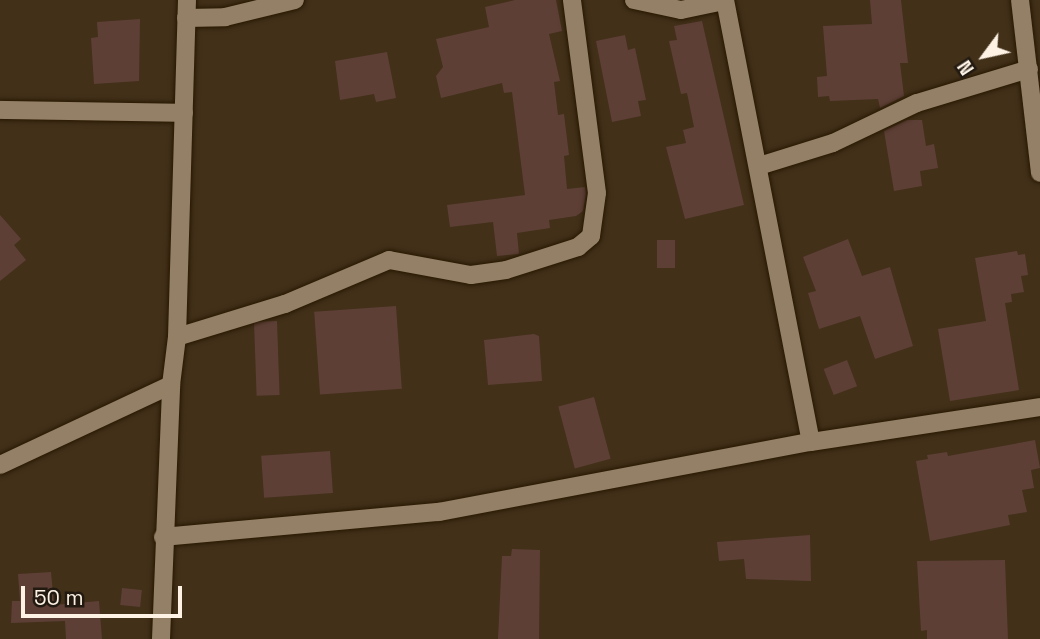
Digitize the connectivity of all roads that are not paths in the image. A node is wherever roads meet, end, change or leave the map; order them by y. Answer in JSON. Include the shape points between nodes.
{"nodes":[{"id":1,"x":295,"y":0,"type":"edge"},
{"id":2,"x":572,"y":0,"type":"edge"},
{"id":3,"x":634,"y":0,"type":"edge"},
{"id":4,"x":1020,"y":0,"type":"edge"},
{"id":5,"x":725,"y":1,"type":"edge"},
{"id":6,"x":186,"y":9,"type":"edge"},
{"id":7,"x":1029,"y":69,"type":"junction"},
{"id":8,"x":0,"y":110,"type":"edge"},
{"id":9,"x":184,"y":113,"type":"junction"},
{"id":10,"x":759,"y":166,"type":"junction"},
{"id":11,"x":1040,"y":173,"type":"edge"},
{"id":12,"x":177,"y":337,"type":"junction"},
{"id":13,"x":171,"y":385,"type":"junction"},
{"id":14,"x":1040,"y":407,"type":"edge"},
{"id":15,"x":811,"y":442,"type":"junction"},
{"id":16,"x":0,"y":465,"type":"edge"},
{"id":17,"x":163,"y":537,"type":"junction"},
{"id":18,"x":161,"y":639,"type":"edge"}],
"edges":[{"from":1,"to":6,"type":"street","via":[[225,17]]},
{"from":2,"to":12,"type":"street","via":[[597,192],[591,236],[578,247],[506,270],[471,275],[389,260],[285,304]]},
{"from":3,"to":5,"type":"street","via":[[681,10]]},
{"from":4,"to":7,"type":"street"},
{"from":5,"to":10,"type":"street"},
{"from":6,"to":9,"type":"street"},
{"from":7,"to":10,"type":"street","via":[[917,103],[832,142]]},
{"from":7,"to":11,"type":"street"},
{"from":8,"to":9,"type":"street"},
{"from":9,"to":12,"type":"street"},
{"from":10,"to":15,"type":"street"},
{"from":12,"to":13,"type":"street"},
{"from":13,"to":16,"type":"street"},
{"from":13,"to":17,"type":"street"},
{"from":14,"to":15,"type":"street"},
{"from":15,"to":17,"type":"street","via":[[439,512]]},
{"from":17,"to":18,"type":"street"}]}
